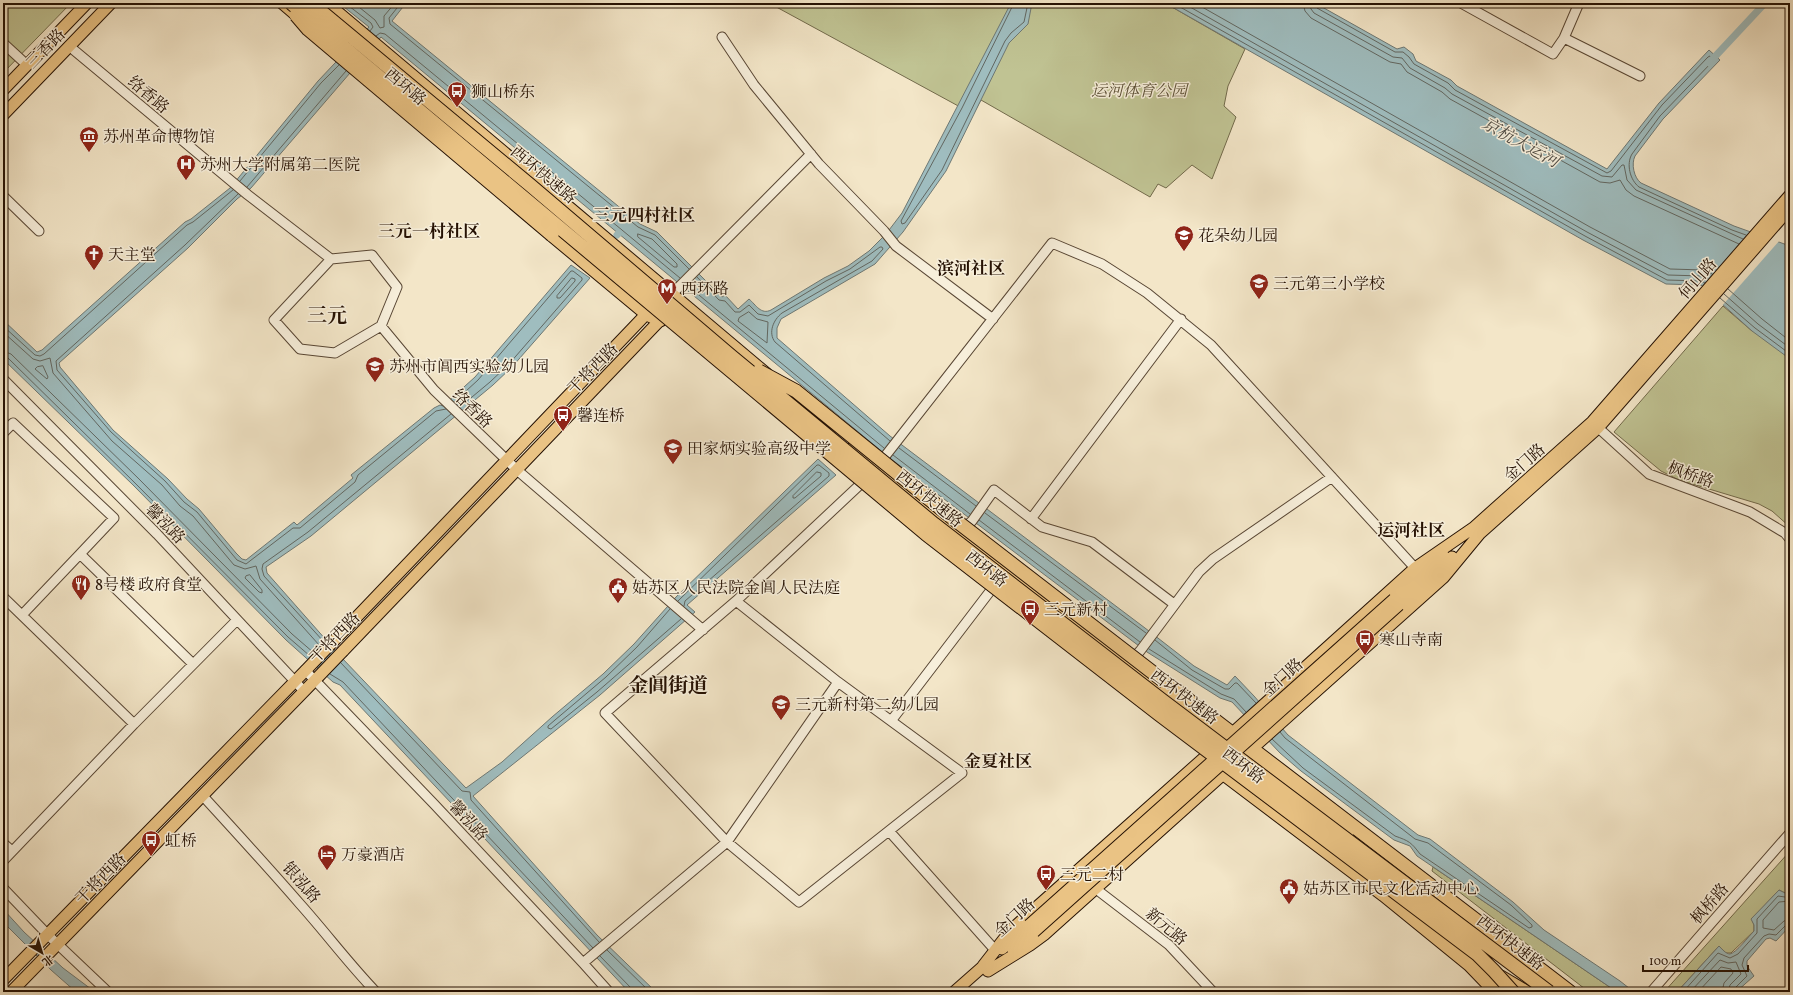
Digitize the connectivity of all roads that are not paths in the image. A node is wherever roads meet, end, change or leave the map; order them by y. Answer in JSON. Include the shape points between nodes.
{"nodes":[{"id":1,"x":88,"y":3,"type":"edge"},
{"id":2,"x":111,"y":3,"type":"edge"},
{"id":3,"x":282,"y":3,"type":"edge"},
{"id":4,"x":285,"y":3,"type":"edge"},
{"id":5,"x":291,"y":3,"type":"edge"},
{"id":6,"x":310,"y":3,"type":"edge"},
{"id":7,"x":327,"y":3,"type":"edge"},
{"id":8,"x":1461,"y":3,"type":"edge"},
{"id":9,"x":1579,"y":3,"type":"edge"},
{"id":10,"x":101,"y":13,"type":"junction"},
{"id":11,"x":722,"y":37,"type":"dead end"},
{"id":12,"x":1564,"y":38,"type":"junction"},
{"id":13,"x":3,"y":43,"type":"edge"},
{"id":14,"x":69,"y":46,"type":"junction"},
{"id":15,"x":27,"y":65,"type":"junction"},
{"id":16,"x":1640,"y":76,"type":"dead end"},
{"id":17,"x":3,"y":90,"type":"edge"},
{"id":18,"x":3,"y":115,"type":"edge"},
{"id":19,"x":811,"y":154,"type":"junction"},
{"id":20,"x":3,"y":196,"type":"edge"},
{"id":21,"x":1790,"y":196,"type":"edge"},
{"id":22,"x":1790,"y":208,"type":"edge"},
{"id":23,"x":39,"y":231,"type":"dead end"},
{"id":24,"x":583,"y":255,"type":"junction"},
{"id":25,"x":331,"y":259,"type":"junction"},
{"id":26,"x":672,"y":296,"type":"junction"},
{"id":27,"x":658,"y":302,"type":"junction"},
{"id":28,"x":648,"y":313,"type":"junction"},
{"id":29,"x":665,"y":316,"type":"junction"},
{"id":30,"x":993,"y":319,"type":"junction"},
{"id":31,"x":1181,"y":319,"type":"junction"},
{"id":32,"x":381,"y":326,"type":"junction"},
{"id":33,"x":731,"y":356,"type":"junction"},
{"id":34,"x":3,"y":378,"type":"edge"},
{"id":35,"x":1630,"y":385,"type":"junction"},
{"id":36,"x":795,"y":397,"type":"junction"},
{"id":37,"x":1595,"y":425,"type":"junction"},
{"id":38,"x":3,"y":433,"type":"edge"},
{"id":39,"x":506,"y":460,"type":"junction"},
{"id":40,"x":881,"y":461,"type":"junction"},
{"id":41,"x":516,"y":470,"type":"junction"},
{"id":42,"x":1332,"y":477,"type":"junction"},
{"id":43,"x":860,"y":486,"type":"junction"},
{"id":44,"x":458,"y":510,"type":"junction"},
{"id":45,"x":1031,"y":519,"type":"junction"},
{"id":46,"x":468,"y":520,"type":"junction"},
{"id":47,"x":1478,"y":529,"type":"junction"},
{"id":48,"x":959,"y":532,"type":"junction"},
{"id":49,"x":1790,"y":539,"type":"edge"},
{"id":50,"x":942,"y":553,"type":"junction"},
{"id":51,"x":80,"y":554,"type":"junction"},
{"id":52,"x":1416,"y":568,"type":"junction"},
{"id":53,"x":991,"y":590,"type":"junction"},
{"id":54,"x":3,"y":597,"type":"edge"},
{"id":55,"x":736,"y":601,"type":"junction"},
{"id":56,"x":1174,"y":604,"type":"junction"},
{"id":57,"x":22,"y":615,"type":"junction"},
{"id":58,"x":237,"y":620,"type":"junction"},
{"id":59,"x":703,"y":630,"type":"junction"},
{"id":60,"x":1128,"y":663,"type":"junction"},
{"id":61,"x":193,"y":664,"type":"junction"},
{"id":62,"x":306,"y":669,"type":"junction"},
{"id":63,"x":317,"y":679,"type":"junction"},
{"id":64,"x":294,"y":682,"type":"junction"},
{"id":65,"x":838,"y":682,"type":"junction"},
{"id":66,"x":1112,"y":684,"type":"junction"},
{"id":67,"x":304,"y":691,"type":"junction"},
{"id":68,"x":891,"y":721,"type":"junction"},
{"id":69,"x":134,"y":724,"type":"junction"},
{"id":70,"x":1229,"y":736,"type":"junction"},
{"id":71,"x":1250,"y":751,"type":"junction"},
{"id":72,"x":1206,"y":756,"type":"junction"},
{"id":73,"x":1225,"y":773,"type":"junction"},
{"id":74,"x":202,"y":795,"type":"junction"},
{"id":75,"x":889,"y":831,"type":"junction"},
{"id":76,"x":1790,"y":833,"type":"edge"},
{"id":77,"x":3,"y":842,"type":"edge"},
{"id":78,"x":727,"y":842,"type":"junction"},
{"id":79,"x":12,"y":851,"type":"junction"},
{"id":80,"x":3,"y":861,"type":"edge"},
{"id":81,"x":3,"y":888,"type":"edge"},
{"id":82,"x":1096,"y":889,"type":"junction"},
{"id":83,"x":45,"y":939,"type":"junction"},
{"id":84,"x":55,"y":949,"type":"junction"},
{"id":85,"x":995,"y":950,"type":"junction"},
{"id":86,"x":587,"y":960,"type":"junction"},
{"id":87,"x":986,"y":969,"type":"junction"},
{"id":88,"x":3,"y":980,"type":"edge"},
{"id":89,"x":11,"y":992,"type":"edge"},
{"id":90,"x":108,"y":992,"type":"edge"},
{"id":91,"x":376,"y":992,"type":"edge"},
{"id":92,"x":609,"y":992,"type":"edge"},
{"id":93,"x":954,"y":992,"type":"edge"},
{"id":94,"x":964,"y":992,"type":"edge"},
{"id":95,"x":1214,"y":992,"type":"edge"},
{"id":96,"x":1496,"y":992,"type":"edge"},
{"id":97,"x":1513,"y":992,"type":"edge"},
{"id":98,"x":1528,"y":992,"type":"edge"},
{"id":99,"x":1543,"y":992,"type":"edge"},
{"id":100,"x":1549,"y":992,"type":"edge"},
{"id":101,"x":1570,"y":992,"type":"edge"},
{"id":102,"x":1651,"y":992,"type":"edge"}],
"edges":[{"from":1,"to":10,"type":"main road"},
{"from":1,"to":15,"type":"main road","name":"三香路"},
{"from":2,"to":10,"type":"main road","name":"三香路"},
{"from":3,"to":24,"type":"main road","name":"西环路"},
{"from":4,"to":28,"type":"highway","bridge":true,"via":[[308,29]]},
{"from":5,"to":97,"type":"highway","name":"西环快速路","bridge":true,"via":[[926,534],[1160,715],[1477,954]]},
{"from":6,"to":33,"type":"highway","name":"西环快速路","bridge":true},
{"from":7,"to":26,"type":"main road","name":"西环路"},
{"from":8,"to":12,"type":"street","via":[[1553,54]]},
{"from":9,"to":12,"type":"street"},
{"from":10,"to":14,"type":"main road","name":"三香路"},
{"from":11,"to":19,"type":"street","via":[[754,85]]},
{"from":12,"to":16,"type":"street"},
{"from":13,"to":15,"type":"street"},
{"from":14,"to":18,"type":"main road","name":"三香路"},
{"from":14,"to":25,"type":"street","name":"络香路","via":[[248,195]]},
{"from":15,"to":17,"type":"main road","name":"三香路"},
{"from":19,"to":26,"type":"street"},
{"from":19,"to":30,"type":"street","via":[[896,246]]},
{"from":20,"to":23,"type":"street"},
{"from":21,"to":35,"type":"main road","name":"何山路"},
{"from":22,"to":35,"type":"main road","name":"何山路"},
{"from":24,"to":27,"type":"main road","via":[[602,255]]},
{"from":24,"to":28,"type":"main road","name":"西环路"},
{"from":25,"to":32,"type":"street","via":[[372,256],[397,287]]},
{"from":25,"to":32,"type":"street","via":[[274,320],[300,349],[335,353]]},
{"from":26,"to":27,"type":"main road","name":"干将西路"},
{"from":26,"to":29,"type":"main road","name":"干将西路"},
{"from":26,"to":36,"type":"main road","name":"西环路"},
{"from":27,"to":28,"type":"main road","name":"干将西路"},
{"from":28,"to":29,"type":"highway"},
{"from":28,"to":39,"type":"main road","name":"干将西路"},
{"from":29,"to":36,"type":"main road","via":[[754,384]]},
{"from":29,"to":41,"type":"main road","name":"干将西路"},
{"from":29,"to":43,"type":"main road","name":"西环路"},
{"from":30,"to":31,"type":"street","via":[[1052,243],[1102,264]]},
{"from":30,"to":40,"type":"street"},
{"from":31,"to":42,"type":"street","via":[[1212,345]]},
{"from":31,"to":45,"type":"street"},
{"from":32,"to":39,"type":"street","name":"络香路","via":[[434,390]]},
{"from":33,"to":70,"type":"highway","bridge":true,"via":[[796,391],[950,516],[1165,682]]},
{"from":33,"to":100,"type":"highway","name":"西环快速路","bridge":true,"via":[[934,524],[1163,701]]},
{"from":34,"to":58,"type":"street","name":"馨泓路"},
{"from":35,"to":37,"type":"main road","name":"金门路"},
{"from":36,"to":40,"type":"main road","name":"西环路"},
{"from":37,"to":47,"type":"main road","name":"金门路"},
{"from":37,"to":49,"type":"street","name":"枫桥路","via":[[1649,474],[1750,512],[1785,533]]},
{"from":38,"to":51,"type":"street","via":[[13,423],[114,518]]},
{"from":39,"to":41,"type":"street","name":"络香路"},
{"from":39,"to":44,"type":"main road","name":"干将西路"},
{"from":40,"to":43,"type":"street"},
{"from":40,"to":48,"type":"main road","name":"西环路"},
{"from":41,"to":46,"type":"main road","name":"干将西路"},
{"from":41,"to":59,"type":"street","name":"络香路"},
{"from":42,"to":52,"type":"street"},
{"from":42,"to":56,"type":"street","via":[[1213,559],[1199,572]]},
{"from":43,"to":50,"type":"main road","name":"西环路"},
{"from":43,"to":55,"type":"street"},
{"from":44,"to":46,"type":"main road"},
{"from":44,"to":62,"type":"main road","name":"干将西路"},
{"from":45,"to":48,"type":"street","via":[[994,490],[972,521]]},
{"from":45,"to":56,"type":"street","via":[[1042,527],[1092,542]]},
{"from":46,"to":63,"type":"main road","name":"干将西路","bridge":true},
{"from":47,"to":52,"type":"main road"},
{"from":47,"to":71,"type":"main road","via":[[1443,578]]},
{"from":47,"to":87,"type":"main road","name":"金门路","bridge":true},
{"from":48,"to":50,"type":"street"},
{"from":48,"to":60,"type":"main road","name":"西环路"},
{"from":50,"to":53,"type":"main road","name":"西环路"},
{"from":51,"to":57,"type":"street"},
{"from":51,"to":61,"type":"street"},
{"from":52,"to":70,"type":"main road"},
{"from":53,"to":66,"type":"main road","name":"西环路"},
{"from":53,"to":68,"type":"street"},
{"from":54,"to":57,"type":"street"},
{"from":55,"to":59,"type":"street"},
{"from":55,"to":65,"type":"street"},
{"from":56,"to":60,"type":"street","via":[[1156,631]]},
{"from":57,"to":69,"type":"street"},
{"from":58,"to":61,"type":"street"},
{"from":58,"to":64,"type":"street","name":"馨泓路"},
{"from":59,"to":78,"type":"street","via":[[605,712]]},
{"from":60,"to":66,"type":"street"},
{"from":60,"to":70,"type":"main road","name":"西环路"},
{"from":61,"to":69,"type":"street"},
{"from":62,"to":63,"type":"street","name":"馨泓路"},
{"from":62,"to":64,"type":"main road","name":"干将西路"},
{"from":63,"to":67,"type":"main road","name":"干将西路"},
{"from":63,"to":86,"type":"street","name":"馨泓路"},
{"from":64,"to":67,"type":"street","name":"馨泓路"},
{"from":64,"to":83,"type":"main road","name":"干将西路"},
{"from":65,"to":68,"type":"street"},
{"from":65,"to":78,"type":"street"},
{"from":66,"to":72,"type":"main road","name":"西环路"},
{"from":67,"to":74,"type":"main road","name":"干将西路"},
{"from":68,"to":75,"type":"street","via":[[962,773]]},
{"from":69,"to":79,"type":"street"},
{"from":70,"to":71,"type":"highway"},
{"from":70,"to":72,"type":"main road"},
{"from":71,"to":73,"type":"main road"},
{"from":71,"to":99,"type":"main road","name":"西环路","via":[[1489,938]]},
{"from":71,"to":101,"type":"highway","via":[[1395,857]]},
{"from":72,"to":73,"type":"highway"},
{"from":72,"to":85,"type":"main road","via":[[1020,922]]},
{"from":73,"to":82,"type":"main road"},
{"from":73,"to":96,"type":"highway","via":[[1384,895],[1470,965]]},
{"from":73,"to":98,"type":"main road","name":"西环路","via":[[1472,958]]},
{"from":74,"to":84,"type":"main road","name":"干将西路"},
{"from":74,"to":91,"type":"street","name":"银泓路"},
{"from":75,"to":78,"type":"street","via":[[799,902]]},
{"from":75,"to":85,"type":"street"},
{"from":76,"to":102,"type":"street","name":"枫桥路"},
{"from":77,"to":79,"type":"street"},
{"from":78,"to":86,"type":"street"},
{"from":79,"to":80,"type":"street"},
{"from":81,"to":83,"type":"street"},
{"from":82,"to":87,"type":"main road","via":[[1037,940]]},
{"from":82,"to":95,"type":"street","name":"新元路","via":[[1170,945]]},
{"from":83,"to":84,"type":"street"},
{"from":83,"to":88,"type":"main road","name":"干将西路"},
{"from":84,"to":89,"type":"main road","name":"干将西路"},
{"from":84,"to":90,"type":"street"},
{"from":85,"to":87,"type":"main road"},
{"from":86,"to":92,"type":"street","name":"馨泓路"},
{"from":87,"to":93,"type":"main road","name":"金门路"},
{"from":87,"to":94,"type":"main road","name":"金门路"}]}
